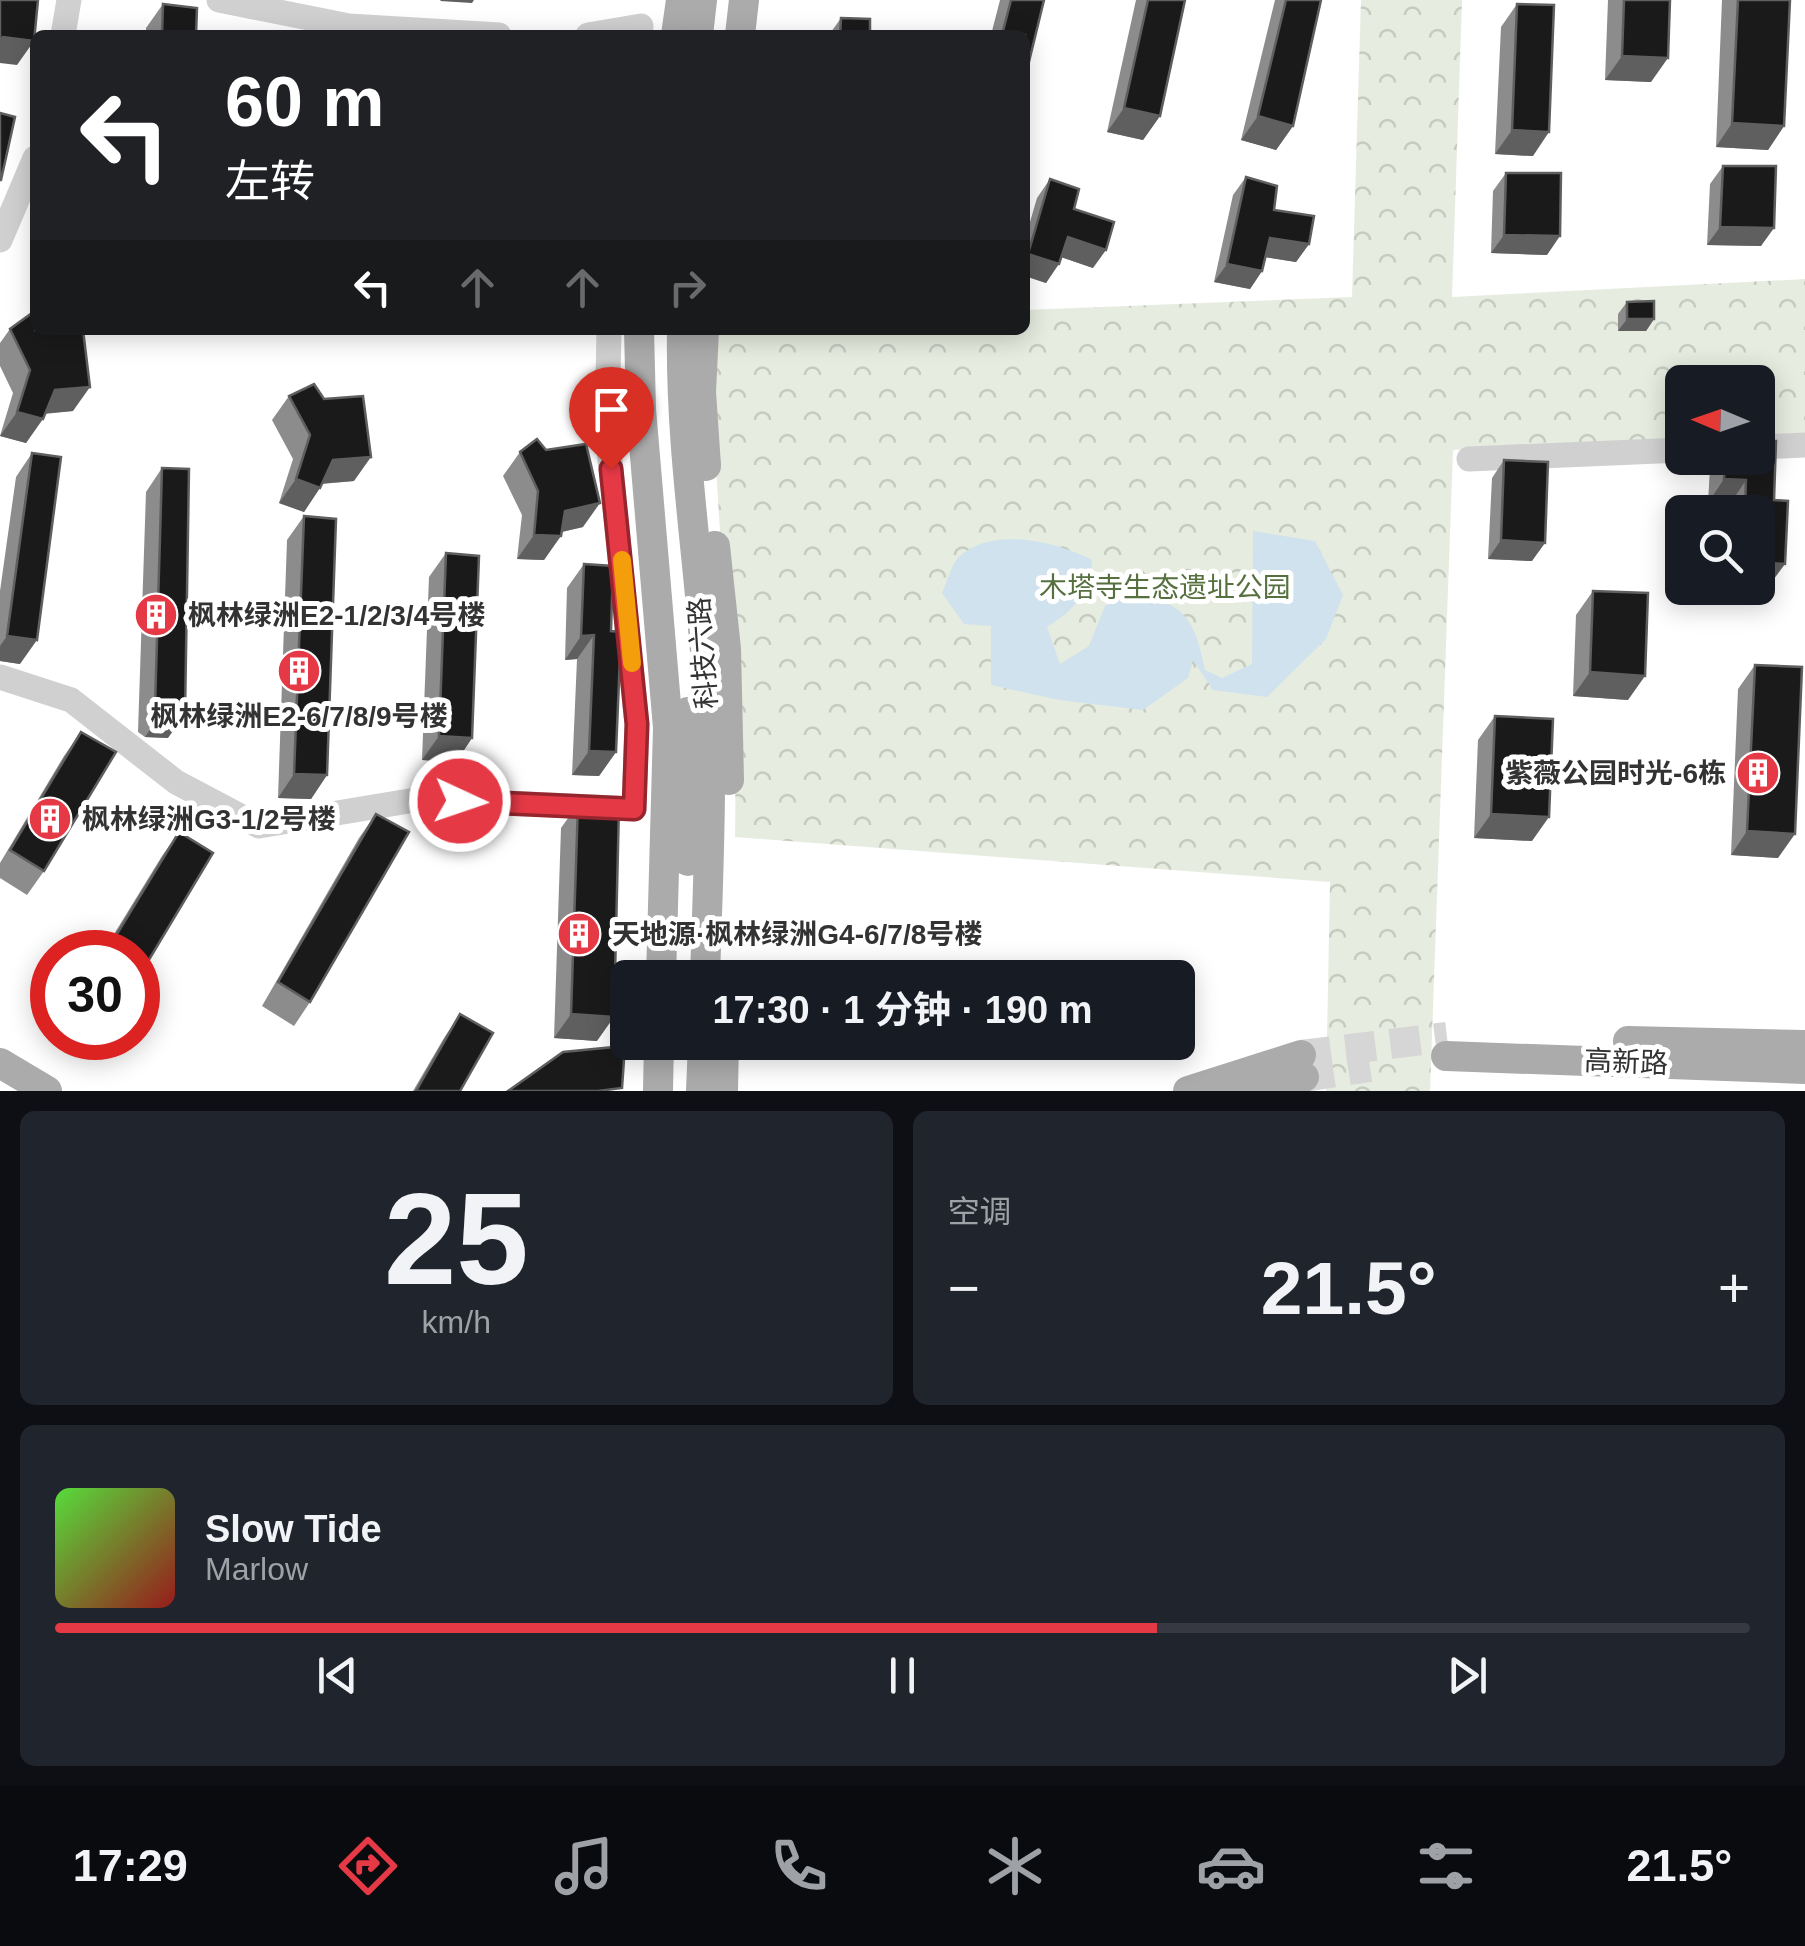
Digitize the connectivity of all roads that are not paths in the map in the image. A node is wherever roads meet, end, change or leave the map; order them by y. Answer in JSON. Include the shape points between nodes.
{"nodes":[{"id":1,"x":69,"y":0,"type":"edge"},
{"id":2,"x":220,"y":0,"type":"edge"},
{"id":3,"x":645,"y":0,"type":"edge"},
{"id":4,"x":680,"y":0,"type":"edge"},
{"id":5,"x":702,"y":0,"type":"edge"},
{"id":6,"x":720,"y":0,"type":"edge"},
{"id":7,"x":744,"y":0,"type":"edge"},
{"id":8,"x":64,"y":30,"type":"edge"},
{"id":9,"x":416,"y":30,"type":"edge"},
{"id":10,"x":641,"y":30,"type":"edge"},
{"id":11,"x":677,"y":30,"type":"edge"},
{"id":12,"x":699,"y":30,"type":"edge"},
{"id":13,"x":717,"y":30,"type":"edge"},
{"id":14,"x":741,"y":30,"type":"edge"},
{"id":15,"x":30,"y":170,"type":"edge"},
{"id":16,"x":0,"y":240,"type":"edge"},
{"id":17,"x":609,"y":335,"type":"edge"},
{"id":18,"x":640,"y":335,"type":"edge"},
{"id":19,"x":662,"y":335,"type":"edge"},
{"id":20,"x":682,"y":335,"type":"edge"},
{"id":21,"x":704,"y":335,"type":"edge"},
{"id":22,"x":1805,"y":445,"type":"edge"},
{"id":23,"x":1775,"y":446,"type":"edge"},
{"id":24,"x":1665,"y":451,"type":"edge"},
{"id":25,"x":1469,"y":459,"type":"dead end"},
{"id":26,"x":0,"y":676,"type":"edge"},
{"id":27,"x":662,"y":960,"type":"edge"},
{"id":28,"x":685,"y":960,"type":"edge"},
{"id":29,"x":705,"y":960,"type":"edge"},
{"id":30,"x":725,"y":960,"type":"edge"},
{"id":31,"x":1805,"y":1046,"type":"edge"},
{"id":32,"x":659,"y":1060,"type":"edge"},
{"id":33,"x":683,"y":1060,"type":"edge"},
{"id":34,"x":703,"y":1060,"type":"edge"},
{"id":35,"x":724,"y":1060,"type":"edge"},
{"id":36,"x":0,"y":1064,"type":"edge"},
{"id":37,"x":1805,"y":1069,"type":"edge"},
{"id":38,"x":47,"y":1091,"type":"edge"},
{"id":39,"x":658,"y":1091,"type":"edge"},
{"id":40,"x":682,"y":1091,"type":"edge"},
{"id":41,"x":702,"y":1091,"type":"edge"},
{"id":42,"x":723,"y":1091,"type":"edge"},
{"id":43,"x":1188,"y":1091,"type":"edge"},
{"id":44,"x":1251,"y":1091,"type":"edge"}],
"edges":[{"from":1,"to":8,"type":"street"},
{"from":2,"to":9,"type":"street","via":[[349,26]]},
{"from":3,"to":10,"type":"street"},
{"from":4,"to":11,"type":"main road"},
{"from":5,"to":12,"type":"main road"},
{"from":6,"to":13,"type":"main road"},
{"from":7,"to":14,"type":"main road"},
{"from":15,"to":16,"type":"street"},
{"from":17,"to":26,"type":"street","via":[[607,430],[637,724],[634,809],[421,800],[260,826],[176,782],[71,700]]},
{"from":18,"to":27,"type":"main road","via":[[668,728]]},
{"from":19,"to":28,"type":"main road","name":"科技六路","via":[[661,404],[688,687]]},
{"from":20,"to":29,"type":"main road","name":"科技六路","via":[[680,412],[708,702]]},
{"from":21,"to":30,"type":"main road","via":[[704,448],[730,738]]},
{"from":22,"to":23,"type":"street"},
{"from":24,"to":25,"type":"street"},
{"from":31,"to":37,"type":"main road","name":"高新路","via":[[1447,1047]]},
{"from":32,"to":39,"type":"main road"},
{"from":33,"to":40,"type":"main road"},
{"from":34,"to":41,"type":"main road"},
{"from":35,"to":42,"type":"main road"},
{"from":36,"to":38,"type":"main road"},
{"from":43,"to":44,"type":"main road","via":[[1302,1066]]}]}
